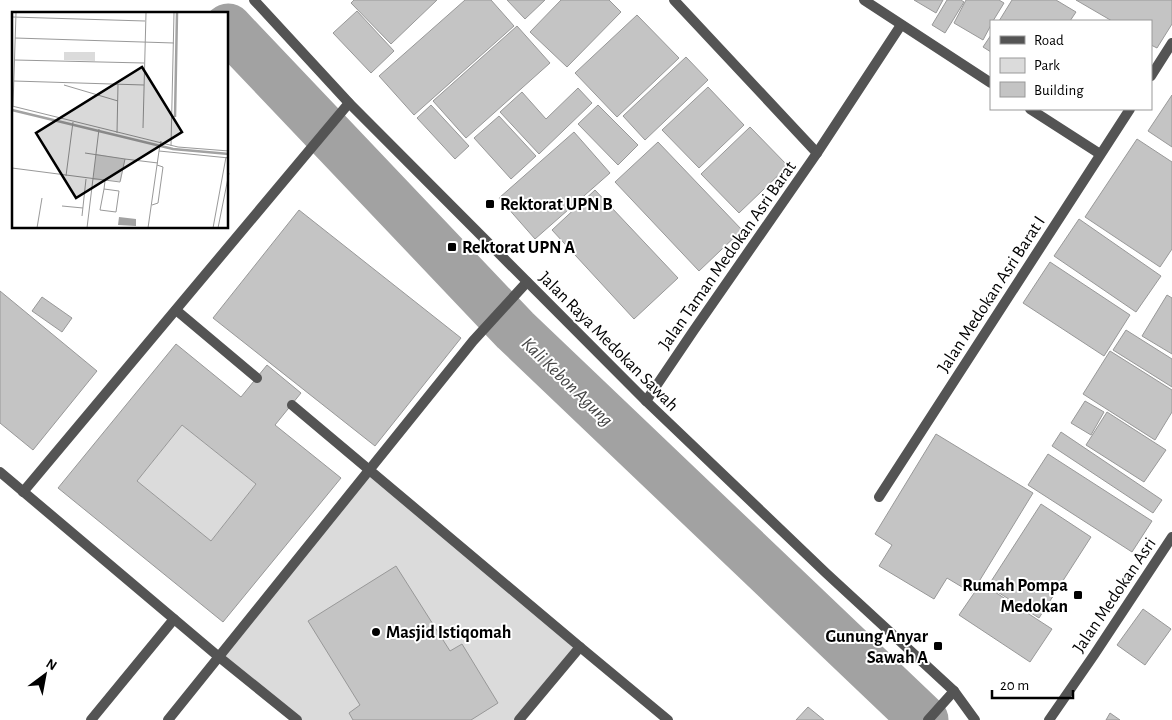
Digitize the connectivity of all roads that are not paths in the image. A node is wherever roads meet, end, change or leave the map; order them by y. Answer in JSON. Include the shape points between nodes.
{"nodes":[{"id":1,"x":254,"y":0,"type":"edge"},
{"id":2,"x":674,"y":0,"type":"edge"},
{"id":3,"x":864,"y":0,"type":"edge"},
{"id":4,"x":901,"y":24,"type":"junction"},
{"id":5,"x":1172,"y":43,"type":"edge"},
{"id":6,"x":1152,"y":74,"type":"edge"},
{"id":7,"x":990,"y":82,"type":"edge"},
{"id":8,"x":349,"y":103,"type":"junction"},
{"id":9,"x":1032,"y":110,"type":"edge"},
{"id":10,"x":1129,"y":110,"type":"edge"},
{"id":11,"x":818,"y":153,"type":"junction"},
{"id":12,"x":1100,"y":154,"type":"junction"},
{"id":13,"x":526,"y":282,"type":"junction"},
{"id":14,"x":176,"y":310,"type":"junction"},
{"id":15,"x":257,"y":378,"type":"dead end"},
{"id":16,"x":646,"y":401,"type":"junction"},
{"id":17,"x":292,"y":405,"type":"dead end"},
{"id":18,"x":370,"y":470,"type":"junction"},
{"id":19,"x":0,"y":472,"type":"edge"},
{"id":20,"x":23,"y":492,"type":"junction"},
{"id":21,"x":879,"y":497,"type":"dead end"},
{"id":22,"x":1172,"y":537,"type":"edge"},
{"id":23,"x":174,"y":619,"type":"junction"},
{"id":24,"x":580,"y":648,"type":"junction"},
{"id":25,"x":219,"y":657,"type":"junction"},
{"id":26,"x":954,"y":691,"type":"junction"},
{"id":27,"x":91,"y":720,"type":"edge"},
{"id":28,"x":168,"y":720,"type":"edge"},
{"id":29,"x":297,"y":720,"type":"edge"},
{"id":30,"x":518,"y":720,"type":"edge"},
{"id":31,"x":668,"y":720,"type":"edge"},
{"id":32,"x":928,"y":720,"type":"edge"},
{"id":33,"x":975,"y":720,"type":"edge"},
{"id":34,"x":1049,"y":720,"type":"edge"}],
"edges":[{"from":1,"to":8,"type":"street","name":"Jalan Raya Medokan Sawah"},
{"from":2,"to":11,"type":"street","name":"Jalan Taman Medokan Asri Barat"},
{"from":3,"to":4,"type":"street"},
{"from":4,"to":7,"type":"street"},
{"from":4,"to":11,"type":"street","name":"Jalan Taman Medokan Asri Barat"},
{"from":5,"to":6,"type":"street"},
{"from":8,"to":13,"type":"street","name":"Jalan Raya Medokan Sawah"},
{"from":8,"to":14,"type":"street"},
{"from":9,"to":12,"type":"street"},
{"from":10,"to":12,"type":"street","name":"Jalan Medokan Asri Barat I"},
{"from":11,"to":16,"type":"street","name":"Jalan Taman Medokan Asri Barat"},
{"from":12,"to":21,"type":"street","name":"Jalan Medokan Asri Barat I"},
{"from":13,"to":16,"type":"street","name":"Jalan Raya Medokan Sawah"},
{"from":13,"to":18,"type":"street","via":[[480,333]]},
{"from":14,"to":15,"type":"street"},
{"from":14,"to":20,"type":"street"},
{"from":16,"to":26,"type":"street","name":"Jalan Raya Medokan Sawah"},
{"from":17,"to":18,"type":"street"},
{"from":18,"to":24,"type":"street"},
{"from":18,"to":25,"type":"street"},
{"from":19,"to":20,"type":"street"},
{"from":20,"to":23,"type":"street"},
{"from":22,"to":34,"type":"street","name":"Jalan Medokan Asri"},
{"from":23,"to":25,"type":"street"},
{"from":23,"to":27,"type":"street"},
{"from":24,"to":30,"type":"street"},
{"from":24,"to":31,"type":"street"},
{"from":25,"to":28,"type":"street"},
{"from":25,"to":29,"type":"street"},
{"from":26,"to":32,"type":"street"},
{"from":26,"to":33,"type":"street","name":"Jalan Raya Medokan Sawah"}]}
